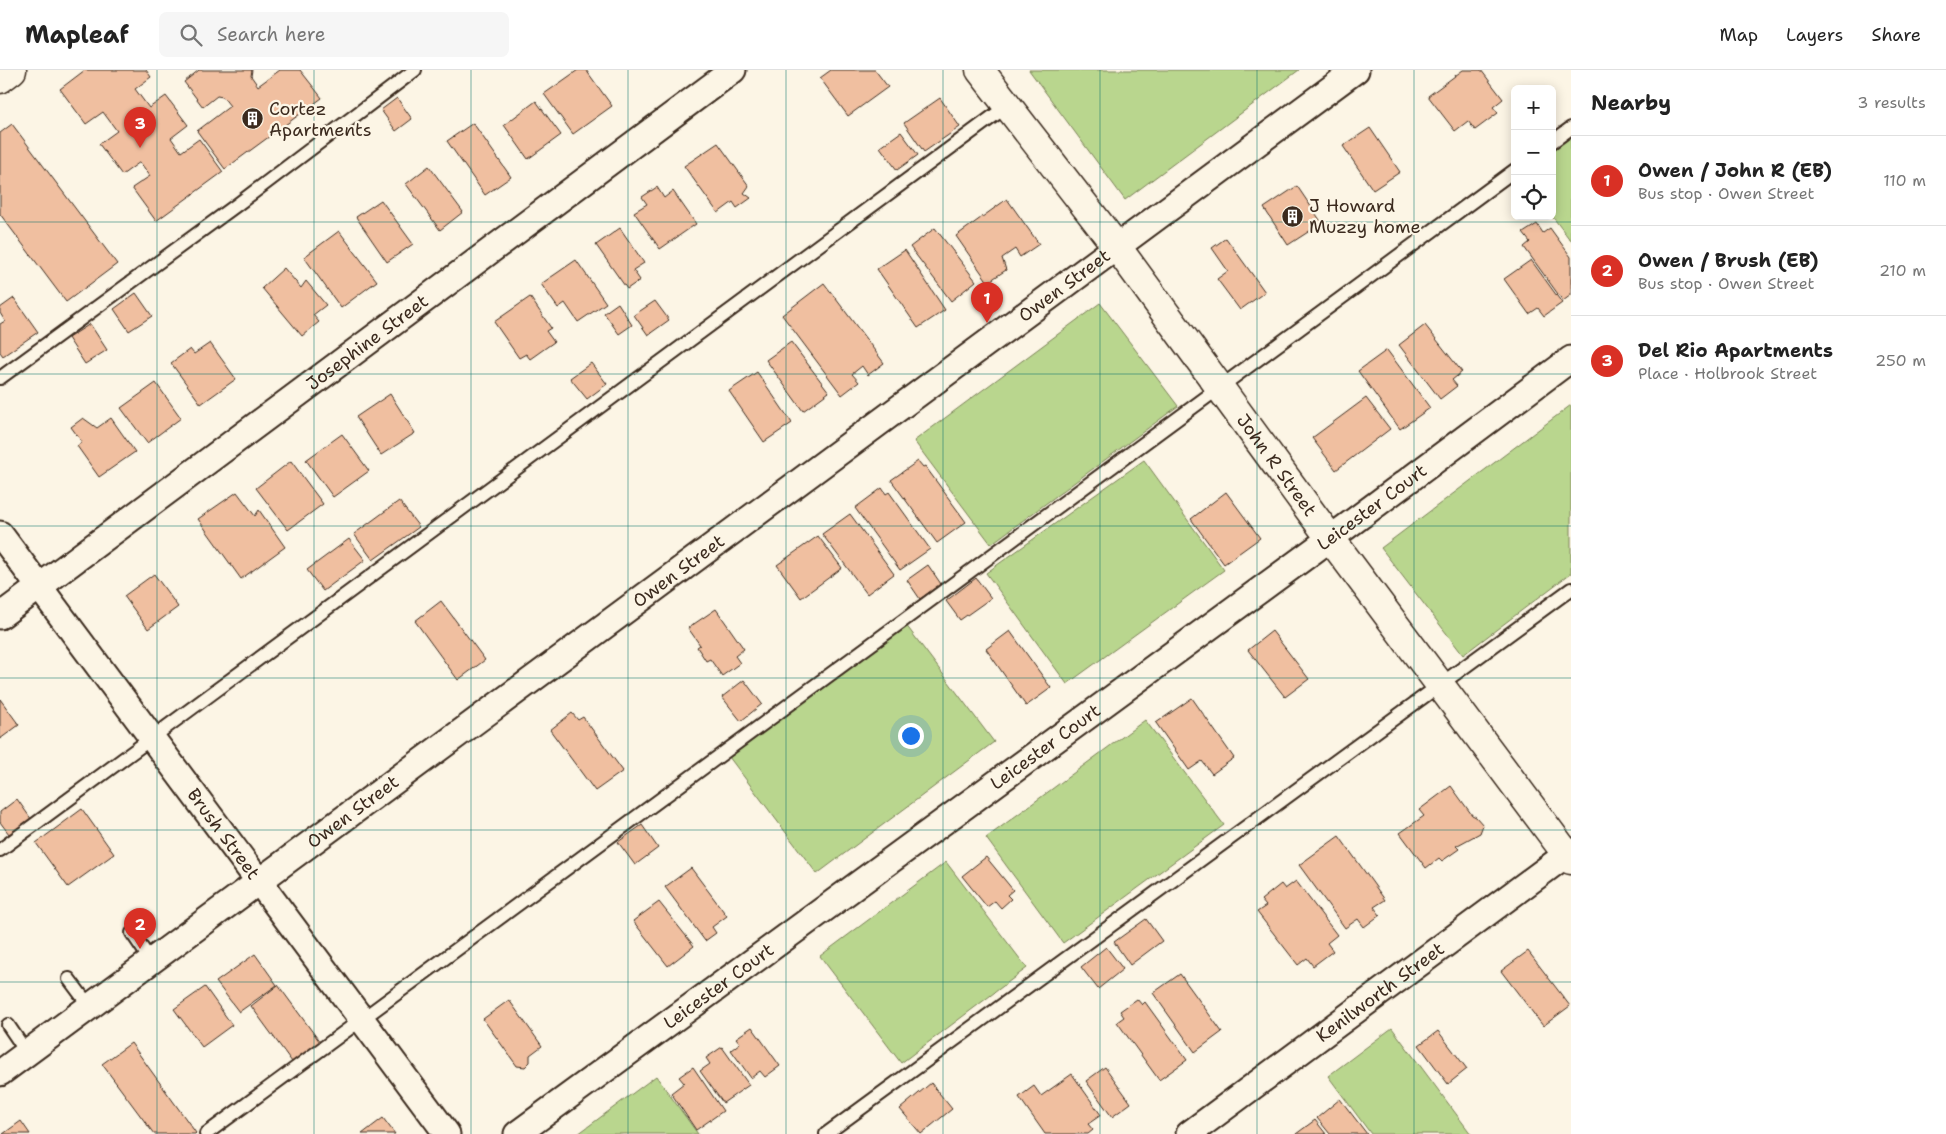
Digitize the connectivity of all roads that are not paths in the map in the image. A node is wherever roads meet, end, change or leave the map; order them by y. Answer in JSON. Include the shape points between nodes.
{"nodes":[{"id":1,"x":12,"y":70,"type":"edge"},
{"id":2,"x":414,"y":70,"type":"edge"},
{"id":3,"x":734,"y":70,"type":"edge"},
{"id":4,"x":980,"y":70,"type":"edge"},
{"id":5,"x":1356,"y":70,"type":"edge"},
{"id":6,"x":0,"y":79,"type":"edge"},
{"id":7,"x":1007,"y":106,"type":"junction"},
{"id":8,"x":1571,"y":128,"type":"edge"},
{"id":9,"x":1556,"y":139,"type":"edge"},
{"id":10,"x":1511,"y":173,"type":"edge"},
{"id":11,"x":1117,"y":247,"type":"junction"},
{"id":12,"x":1571,"y":359,"type":"edge"},
{"id":13,"x":0,"y":378,"type":"edge"},
{"id":14,"x":1220,"y":386,"type":"junction"},
{"id":15,"x":0,"y":534,"type":"edge"},
{"id":16,"x":1330,"y":538,"type":"junction"},
{"id":17,"x":40,"y":587,"type":"junction"},
{"id":18,"x":1571,"y":589,"type":"edge"},
{"id":19,"x":0,"y":616,"type":"edge"},
{"id":20,"x":1441,"y":685,"type":"junction"},
{"id":21,"x":152,"y":738,"type":"junction"},
{"id":22,"x":0,"y":850,"type":"edge"},
{"id":23,"x":1570,"y":855,"type":"edge"},
{"id":24,"x":259,"y":882,"type":"junction"},
{"id":25,"x":132,"y":934,"type":"dead end"},
{"id":26,"x":152,"y":961,"type":"junction"},
{"id":27,"x":70,"y":979,"type":"dead end"},
{"id":28,"x":90,"y":1007,"type":"junction"},
{"id":29,"x":361,"y":1020,"type":"junction"},
{"id":30,"x":8,"y":1025,"type":"dead end"},
{"id":31,"x":27,"y":1053,"type":"junction"},
{"id":32,"x":0,"y":1073,"type":"edge"},
{"id":33,"x":206,"y":1134,"type":"edge"},
{"id":34,"x":447,"y":1134,"type":"edge"},
{"id":35,"x":517,"y":1134,"type":"edge"},
{"id":36,"x":826,"y":1134,"type":"edge"},
{"id":37,"x":1189,"y":1134,"type":"edge"}],
"edges":[{"from":1,"to":6,"type":"street"},
{"from":2,"to":13,"type":"lane"},
{"from":3,"to":17,"type":"street","name":"Josephine Street"},
{"from":4,"to":7,"type":"street","name":"John R Street"},
{"from":5,"to":11,"type":"street","name":"Owen Street"},
{"from":7,"to":11,"type":"street","name":"John R Street"},
{"from":7,"to":21,"type":"lane"},
{"from":8,"to":9,"type":"lane"},
{"from":10,"to":14,"type":"lane"},
{"from":11,"to":14,"type":"street","name":"John R Street"},
{"from":11,"to":24,"type":"street","name":"Owen Street"},
{"from":12,"to":16,"type":"street","name":"Leicester Court"},
{"from":14,"to":16,"type":"street","name":"John R Street"},
{"from":14,"to":29,"type":"lane"},
{"from":15,"to":17,"type":"street","name":"Brush Street"},
{"from":16,"to":20,"type":"street","name":"John R Street"},
{"from":16,"to":35,"type":"street","name":"Leicester Court"},
{"from":17,"to":19,"type":"street","name":"Josephine Street"},
{"from":17,"to":21,"type":"street","name":"Brush Street"},
{"from":18,"to":20,"type":"lane"},
{"from":20,"to":23,"type":"street","name":"John R Street"},
{"from":20,"to":36,"type":"lane"},
{"from":21,"to":22,"type":"lane"},
{"from":21,"to":24,"type":"street","name":"Brush Street"},
{"from":23,"to":37,"type":"street","name":"Kenilworth Street"},
{"from":24,"to":26,"type":"street","name":"Owen Street"},
{"from":24,"to":29,"type":"street","name":"Brush Street"},
{"from":25,"to":26,"type":"lane"},
{"from":26,"to":28,"type":"street","name":"Owen Street"},
{"from":27,"to":28,"type":"lane"},
{"from":28,"to":31,"type":"street","name":"Owen Street"},
{"from":29,"to":33,"type":"lane"},
{"from":29,"to":34,"type":"street","name":"Brush Street"},
{"from":30,"to":31,"type":"lane"},
{"from":31,"to":32,"type":"street","name":"Owen Street"}]}
